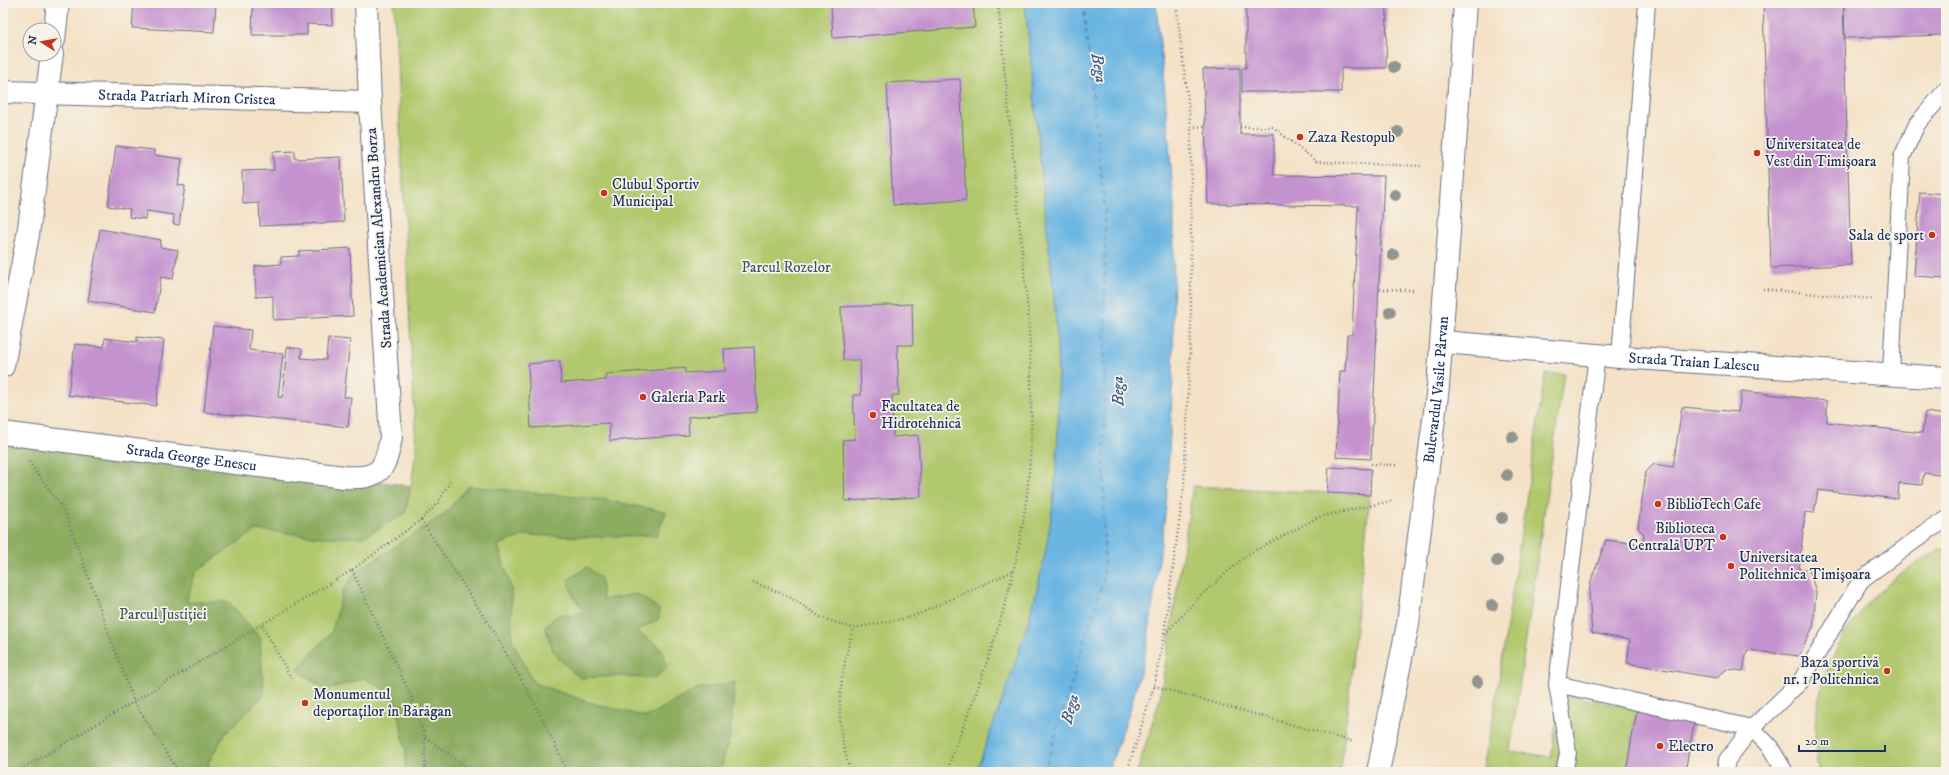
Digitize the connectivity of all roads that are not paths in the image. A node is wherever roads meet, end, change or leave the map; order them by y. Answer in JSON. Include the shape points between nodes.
{"nodes":[{"id":1,"x":58,"y":3,"type":"edge"},
{"id":2,"x":366,"y":3,"type":"edge"},
{"id":3,"x":1465,"y":3,"type":"edge"},
{"id":4,"x":1646,"y":3,"type":"edge"},
{"id":5,"x":56,"y":22,"type":"edge"},
{"id":6,"x":51,"y":62,"type":"edge"},
{"id":7,"x":1946,"y":90,"type":"edge"},
{"id":8,"x":3,"y":92,"type":"edge"},
{"id":9,"x":48,"y":94,"type":"junction"},
{"id":10,"x":370,"y":102,"type":"junction"},
{"id":11,"x":1442,"y":342,"type":"junction"},
{"id":12,"x":1597,"y":355,"type":"junction"},
{"id":13,"x":1620,"y":357,"type":"junction"},
{"id":14,"x":3,"y":366,"type":"edge"},
{"id":15,"x":1891,"y":374,"type":"junction"},
{"id":16,"x":1946,"y":378,"type":"edge"},
{"id":17,"x":3,"y":433,"type":"edge"},
{"id":18,"x":380,"y":472,"type":"joint"},
{"id":19,"x":1946,"y":520,"type":"edge"},
{"id":20,"x":1557,"y":684,"type":"junction"},
{"id":21,"x":1752,"y":728,"type":"junction"},
{"id":22,"x":1378,"y":772,"type":"edge"},
{"id":23,"x":1564,"y":772,"type":"edge"},
{"id":24,"x":1726,"y":772,"type":"edge"},
{"id":25,"x":1785,"y":772,"type":"edge"}],
"edges":[{"from":1,"to":5,"type":"street"},
{"from":2,"to":10,"type":"street","name":"Strada Academician Alexandru Borza"},
{"from":3,"to":11,"type":"street","name":"Bulevardul Vasile Pârvan"},
{"from":4,"to":13,"type":"lane"},
{"from":6,"to":9,"type":"street"},
{"from":7,"to":15,"type":"lane","via":[[1917,124],[1902,157]]},
{"from":8,"to":9,"type":"street","name":"Strada Patriarh Miron Cristea"},
{"from":9,"to":10,"type":"street","name":"Strada Patriarh Miron Cristea"},
{"from":9,"to":14,"type":"street","via":[[28,234]]},
{"from":10,"to":18,"type":"street","name":"Strada Academician Alexandru Borza","via":[[391,437],[388,456]]},
{"from":11,"to":12,"type":"street","name":"Strada Traian Lalescu"},
{"from":11,"to":22,"type":"street","name":"Bulevardul Vasile Pârvan","via":[[1408,624]]},
{"from":12,"to":13,"type":"street","name":"Strada Traian Lalescu"},
{"from":12,"to":20,"type":"lane"},
{"from":13,"to":15,"type":"street","name":"Strada Traian Lalescu"},
{"from":15,"to":16,"type":"street","name":"Strada Traian Lalescu"},
{"from":17,"to":18,"type":"street","name":"Strada George Enescu","via":[[344,477],[363,478]]},
{"from":19,"to":21,"type":"lane","via":[[1861,580],[1801,681]]},
{"from":20,"to":21,"type":"lane"},
{"from":20,"to":23,"type":"lane","via":[[1568,753]]},
{"from":21,"to":24,"type":"lane","via":[[1727,760]]},
{"from":21,"to":25,"type":"lane","via":[[1770,747]]}]}
